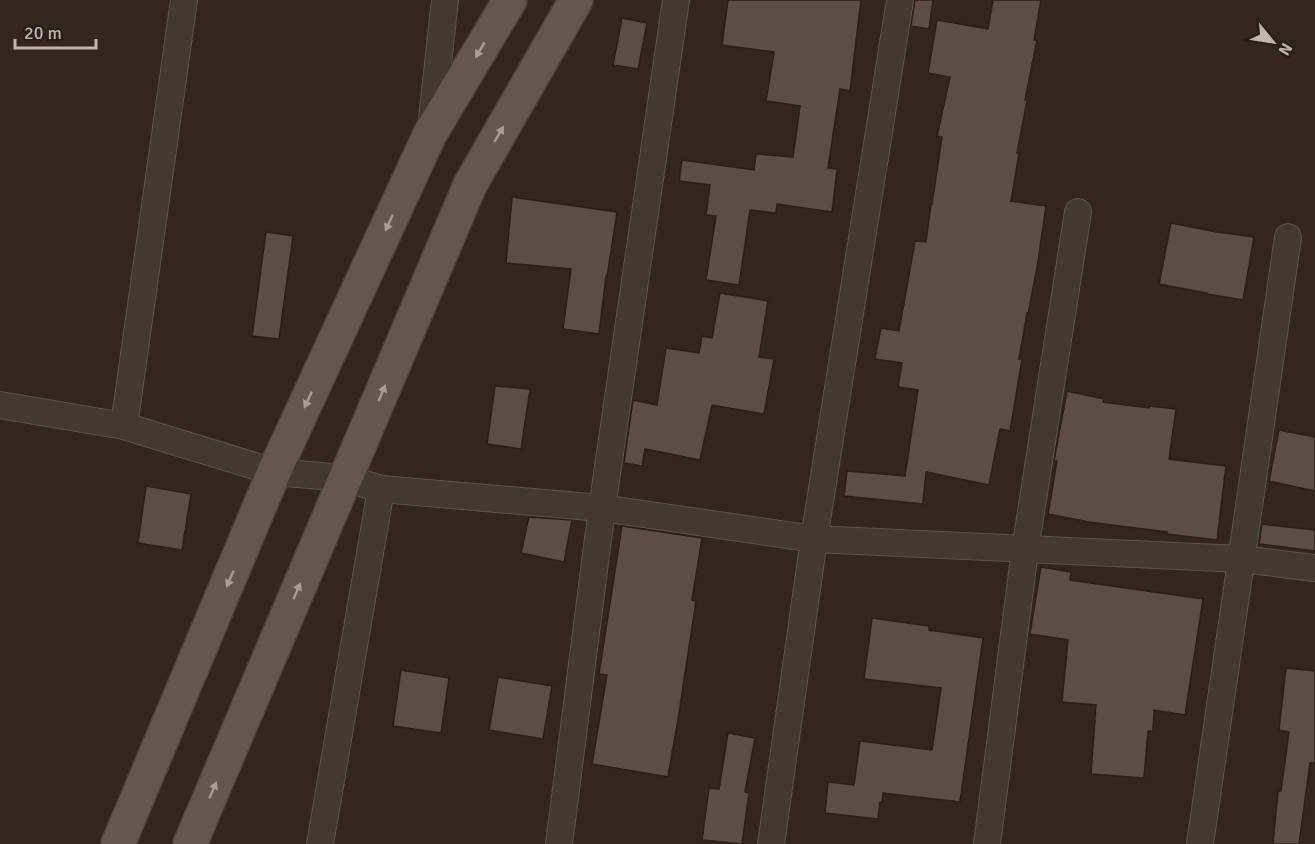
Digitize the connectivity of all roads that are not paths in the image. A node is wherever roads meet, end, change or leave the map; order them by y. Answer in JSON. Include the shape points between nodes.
{"nodes":[{"id":1,"x":184,"y":0,"type":"edge"},
{"id":2,"x":445,"y":0,"type":"edge"},
{"id":3,"x":510,"y":0,"type":"edge"},
{"id":4,"x":576,"y":0,"type":"edge"},
{"id":5,"x":676,"y":0,"type":"edge"},
{"id":6,"x":900,"y":0,"type":"edge"},
{"id":7,"x":430,"y":134,"type":"junction"},
{"id":8,"x":1078,"y":212,"type":"dead end"},
{"id":9,"x":1288,"y":237,"type":"dead end"},
{"id":10,"x":0,"y":405,"type":"edge"},
{"id":11,"x":124,"y":426,"type":"junction"},
{"id":12,"x":274,"y":472,"type":"junction"},
{"id":13,"x":345,"y":478,"type":"junction"},
{"id":14,"x":381,"y":489,"type":"junction"},
{"id":15,"x":602,"y":508,"type":"junction"},
{"id":16,"x":814,"y":538,"type":"junction"},
{"id":17,"x":1025,"y":550,"type":"junction"},
{"id":18,"x":1241,"y":559,"type":"junction"},
{"id":19,"x":1315,"y":568,"type":"edge"},
{"id":20,"x":118,"y":844,"type":"edge"},
{"id":21,"x":190,"y":844,"type":"edge"},
{"id":22,"x":320,"y":844,"type":"edge"},
{"id":23,"x":559,"y":844,"type":"edge"},
{"id":24,"x":771,"y":844,"type":"edge"},
{"id":25,"x":987,"y":844,"type":"edge"},
{"id":26,"x":1200,"y":844,"type":"edge"}],
"edges":[{"from":1,"to":11,"type":"street"},
{"from":2,"to":7,"type":"street"},
{"from":3,"to":7,"type":"main road","one_way":true},
{"from":13,"to":4,"type":"main road","one_way":true,"via":[[470,185]]},
{"from":5,"to":15,"type":"street"},
{"from":6,"to":16,"type":"street"},
{"from":7,"to":12,"type":"main road","one_way":true},
{"from":8,"to":17,"type":"street"},
{"from":9,"to":18,"type":"street"},
{"from":10,"to":11,"type":"street"},
{"from":11,"to":12,"type":"street"},
{"from":12,"to":13,"type":"street"},
{"from":12,"to":20,"type":"main road","one_way":true},
{"from":13,"to":14,"type":"street"},
{"from":21,"to":13,"type":"main road","one_way":true},
{"from":14,"to":15,"type":"street"},
{"from":14,"to":22,"type":"street"},
{"from":15,"to":16,"type":"street"},
{"from":15,"to":23,"type":"street"},
{"from":16,"to":17,"type":"street"},
{"from":16,"to":24,"type":"street"},
{"from":17,"to":18,"type":"street"},
{"from":17,"to":25,"type":"street"},
{"from":18,"to":19,"type":"street"},
{"from":18,"to":26,"type":"street"}]}
